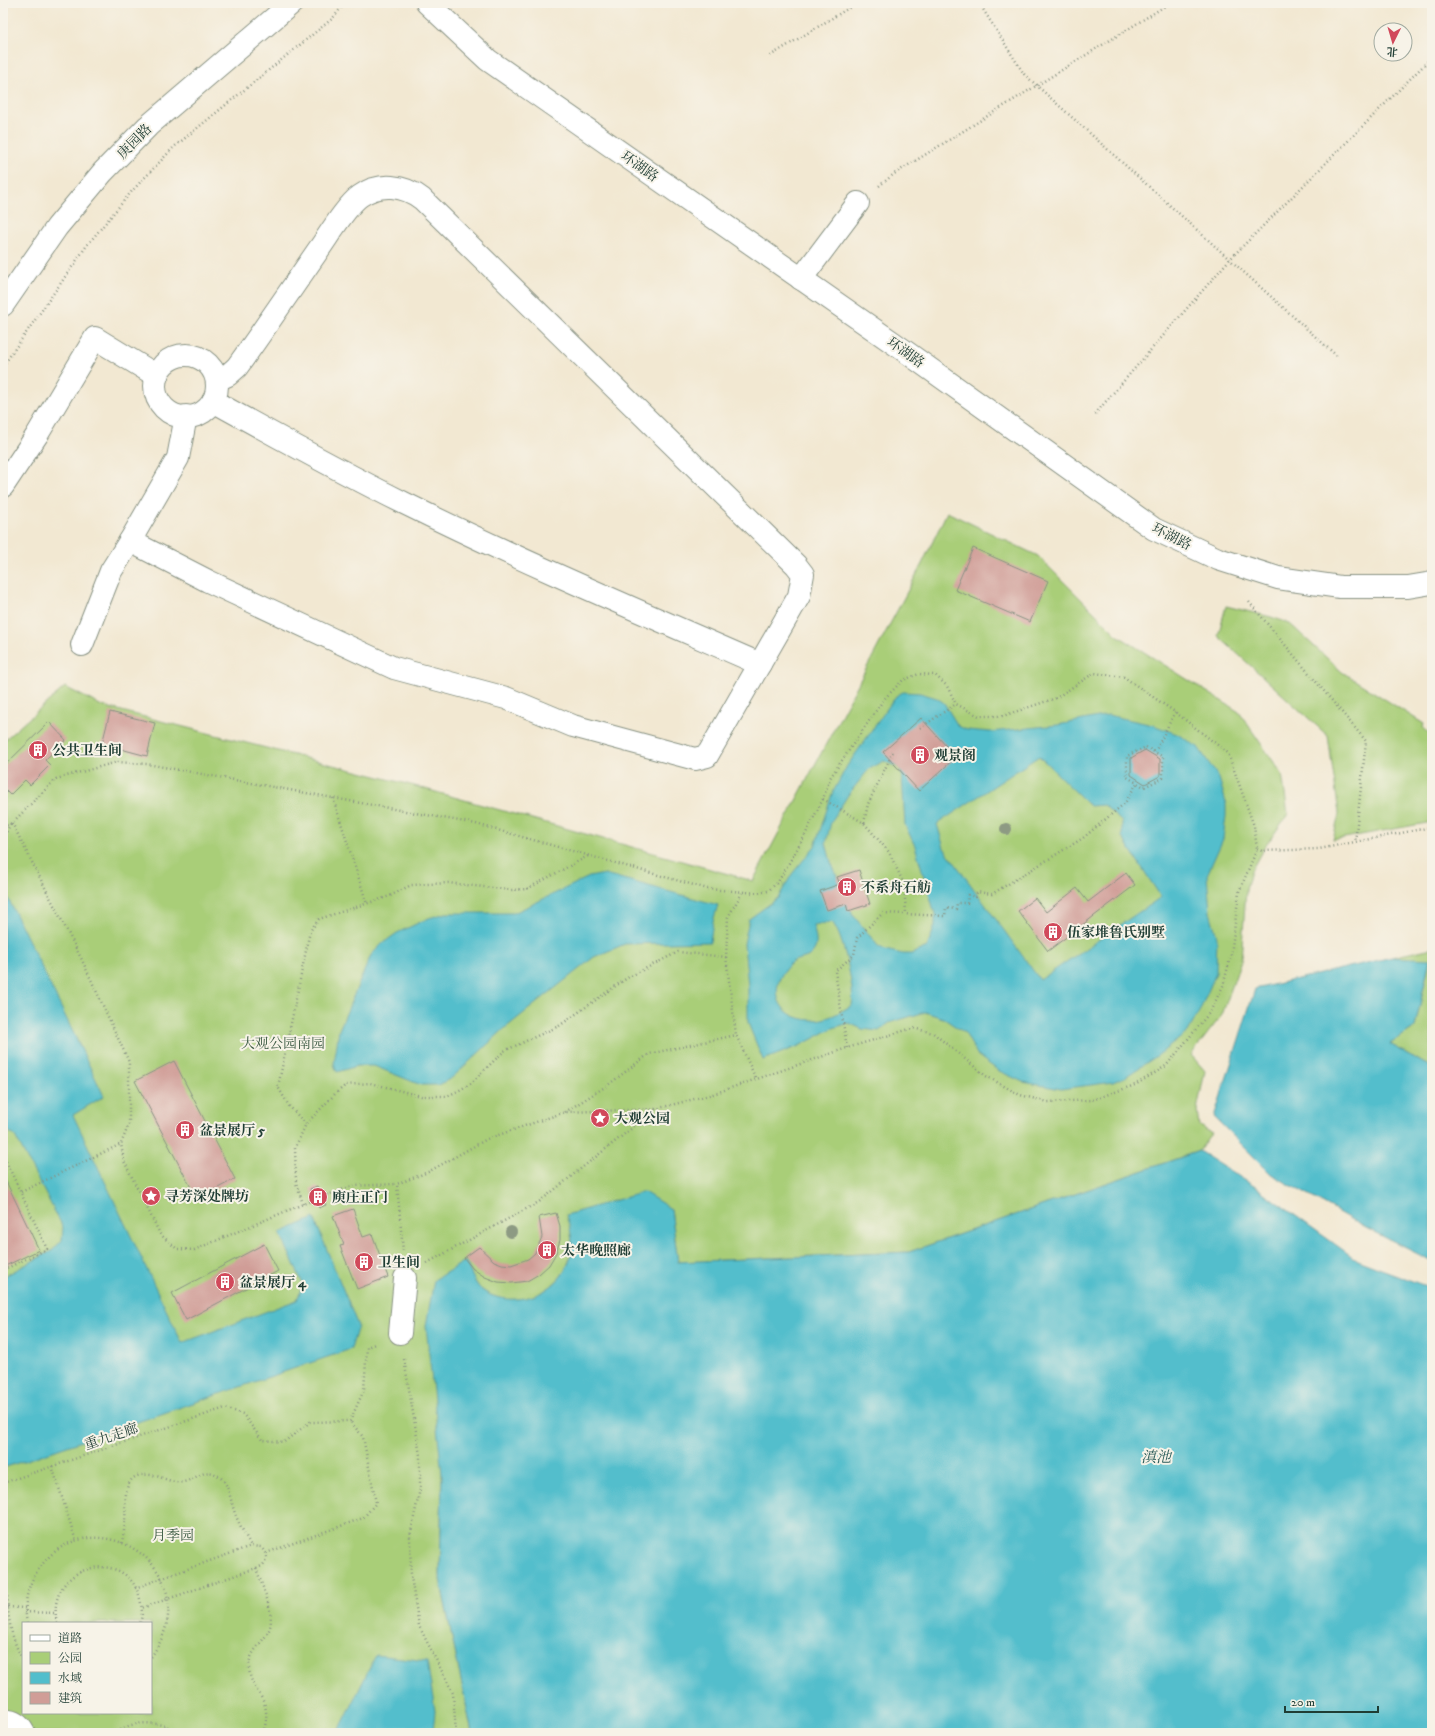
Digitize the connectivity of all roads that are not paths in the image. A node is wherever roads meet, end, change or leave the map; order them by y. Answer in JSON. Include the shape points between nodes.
{"nodes":[{"id":1,"x":292,"y":3,"type":"edge"},
{"id":2,"x":427,"y":3,"type":"edge"},
{"id":3,"x":858,"y":203,"type":"road end"},
{"id":4,"x":801,"y":279,"type":"junction"},
{"id":5,"x":3,"y":305,"type":"edge"},
{"id":6,"x":157,"y":376,"type":"junction"},
{"id":7,"x":215,"y":391,"type":"junction"},
{"id":8,"x":186,"y":416,"type":"junction"},
{"id":9,"x":3,"y":486,"type":"edge"},
{"id":10,"x":130,"y":541,"type":"junction"},
{"id":11,"x":1432,"y":583,"type":"edge"},
{"id":12,"x":82,"y":645,"type":"dead end"},
{"id":13,"x":760,"y":664,"type":"junction"},
{"id":14,"x":405,"y":1276,"type":"road end"},
{"id":15,"x":400,"y":1333,"type":"road end"},
{"id":16,"x":3,"y":1721,"type":"edge"},
{"id":17,"x":24,"y":1733,"type":"edge"}],
"edges":[{"from":1,"to":5,"type":"street","name":"庚园路","via":[[148,126],[103,172],[57,227]]},
{"from":2,"to":4,"type":"street","name":"环湖路","via":[[488,60]]},
{"from":3,"to":4,"type":"street"},
{"from":4,"to":11,"type":"street","name":"环湖路","via":[[1154,529],[1218,559],[1278,578],[1340,587],[1408,587]]},
{"from":6,"to":7,"type":"street","via":[[166,362],[176,357],[197,357],[213,370]]},
{"from":6,"to":8,"type":"street","via":[[156,391],[166,410]]},
{"from":6,"to":9,"type":"street","via":[[95,338]]},
{"from":7,"to":8,"type":"street","via":[[202,412]]},
{"from":7,"to":13,"type":"street","via":[[333,467],[577,584]]},
{"from":7,"to":13,"type":"street","via":[[237,367],[337,224],[359,197],[379,187],[402,188],[413,192],[803,574],[799,596]]},
{"from":8,"to":10,"type":"street","via":[[178,458]]},
{"from":10,"to":12,"type":"street","via":[[112,571]]},
{"from":10,"to":13,"type":"street","via":[[208,581],[394,668],[506,698],[573,726],[695,759],[706,756]]},
{"from":14,"to":15,"type":"street"},
{"from":16,"to":17,"type":"street","via":[[14,1722]]}]}
